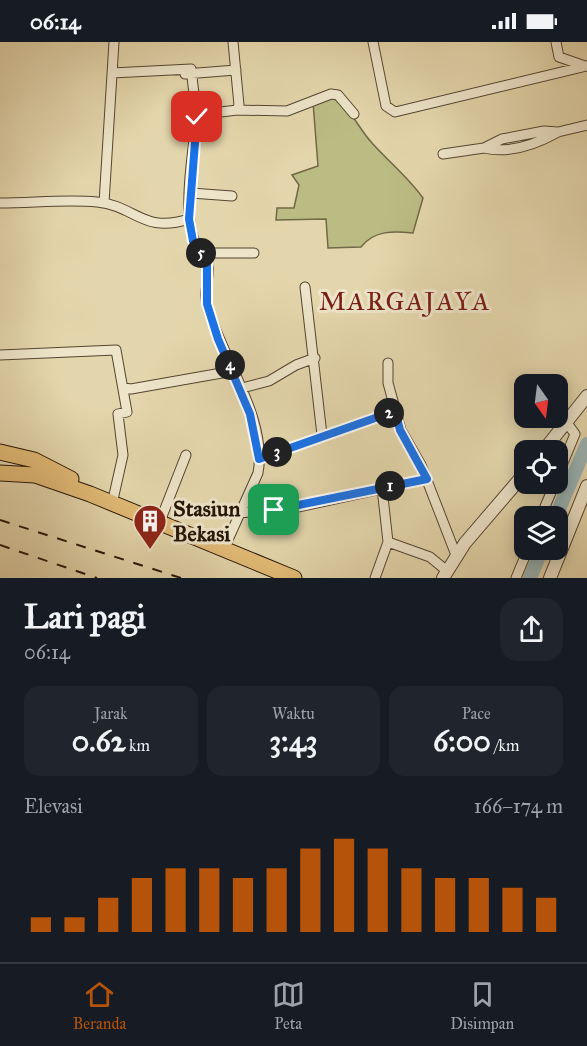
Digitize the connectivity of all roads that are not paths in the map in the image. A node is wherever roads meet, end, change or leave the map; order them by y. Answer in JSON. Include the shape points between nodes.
{"nodes":[{"id":1,"x":114,"y":42,"type":"edge"},
{"id":2,"x":233,"y":42,"type":"edge"},
{"id":3,"x":373,"y":42,"type":"edge"},
{"id":4,"x":556,"y":42,"type":"edge"},
{"id":5,"x":587,"y":67,"type":"edge"},
{"id":6,"x":236,"y":70,"type":"junction"},
{"id":7,"x":112,"y":73,"type":"junction"},
{"id":8,"x":187,"y":74,"type":"junction"},
{"id":9,"x":237,"y":110,"type":"junction"},
{"id":10,"x":354,"y":114,"type":"dead end"},
{"id":11,"x":197,"y":118,"type":"junction"},
{"id":12,"x":587,"y":125,"type":"edge"},
{"id":13,"x":443,"y":154,"type":"dead end"},
{"id":14,"x":191,"y":193,"type":"junction"},
{"id":15,"x":232,"y":196,"type":"dead end"},
{"id":16,"x":0,"y":203,"type":"edge"},
{"id":17,"x":104,"y":203,"type":"junction"},
{"id":18,"x":189,"y":219,"type":"junction"},
{"id":19,"x":201,"y":253,"type":"junction"},
{"id":20,"x":254,"y":253,"type":"dead end"},
{"id":21,"x":305,"y":287,"type":"dead end"},
{"id":22,"x":0,"y":355,"type":"edge"},
{"id":23,"x":315,"y":358,"type":"junction"},
{"id":24,"x":388,"y":363,"type":"dead end"},
{"id":25,"x":233,"y":371,"type":"junction"},
{"id":26,"x":124,"y":388,"type":"junction"},
{"id":27,"x":242,"y":388,"type":"junction"},
{"id":28,"x":587,"y":396,"type":"edge"},
{"id":29,"x":395,"y":411,"type":"junction"},
{"id":30,"x":568,"y":422,"type":"edge"},
{"id":31,"x":568,"y":424,"type":"edge"},
{"id":32,"x":563,"y":428,"type":"edge"},
{"id":33,"x":322,"y":435,"type":"junction"},
{"id":34,"x":553,"y":440,"type":"edge"},
{"id":35,"x":0,"y":451,"type":"edge"},
{"id":36,"x":568,"y":451,"type":"edge"},
{"id":37,"x":186,"y":455,"type":"dead end"},
{"id":38,"x":259,"y":459,"type":"junction"},
{"id":39,"x":0,"y":471,"type":"edge"},
{"id":40,"x":427,"y":479,"type":"junction"},
{"id":41,"x":514,"y":485,"type":"edge"},
{"id":42,"x":587,"y":486,"type":"edge"},
{"id":43,"x":382,"y":488,"type":"junction"},
{"id":44,"x":90,"y":494,"type":"junction"},
{"id":45,"x":112,"y":504,"type":"junction"},
{"id":46,"x":239,"y":513,"type":"junction"},
{"id":47,"x":159,"y":524,"type":"junction"},
{"id":48,"x":388,"y":542,"type":"junction"},
{"id":49,"x":223,"y":550,"type":"junction"},
{"id":50,"x":456,"y":555,"type":"junction"},
{"id":51,"x":523,"y":560,"type":"edge"},
{"id":52,"x":445,"y":574,"type":"edge"},
{"id":53,"x":294,"y":578,"type":"edge"},
{"id":54,"x":375,"y":578,"type":"edge"},
{"id":55,"x":516,"y":578,"type":"edge"},
{"id":56,"x":550,"y":578,"type":"edge"}],
"edges":[{"from":1,"to":7,"type":"street"},
{"from":2,"to":6,"type":"street"},
{"from":3,"to":5,"type":"street","via":[[386,106],[395,112]]},
{"from":4,"to":5,"type":"street","via":[[559,57]]},
{"from":6,"to":8,"type":"street"},
{"from":6,"to":9,"type":"street"},
{"from":7,"to":8,"type":"street","via":[[190,69]]},
{"from":7,"to":17,"type":"street"},
{"from":8,"to":11,"type":"street"},
{"from":9,"to":10,"type":"street","via":[[287,111],[331,94],[338,95]]},
{"from":9,"to":11,"type":"street"},
{"from":11,"to":14,"type":"street"},
{"from":12,"to":13,"type":"street","via":[[524,147]]},
{"from":14,"to":15,"type":"street"},
{"from":14,"to":18,"type":"street"},
{"from":16,"to":17,"type":"street"},
{"from":17,"to":18,"type":"street","via":[[155,224]]},
{"from":18,"to":19,"type":"street","via":[[194,245]]},
{"from":19,"to":20,"type":"street"},
{"from":19,"to":25,"type":"street","via":[[208,267],[207,304]]},
{"from":21,"to":23,"type":"street"},
{"from":22,"to":26,"type":"street","via":[[116,350]]},
{"from":23,"to":27,"type":"street","via":[[269,381]]},
{"from":23,"to":33,"type":"street"},
{"from":24,"to":29,"type":"street"},
{"from":25,"to":26,"type":"street"},
{"from":25,"to":27,"type":"street"},
{"from":26,"to":45,"type":"street","via":[[127,412],[118,414],[123,455]]},
{"from":27,"to":38,"type":"street","via":[[256,432]]},
{"from":28,"to":30,"type":"street"},
{"from":29,"to":33,"type":"street"},
{"from":29,"to":40,"type":"street","via":[[400,430]]},
{"from":31,"to":36,"type":"street","via":[[575,434]]},
{"from":32,"to":34,"type":"street"},
{"from":33,"to":38,"type":"street"},
{"from":35,"to":39,"type":"main road"},
{"from":35,"to":44,"type":"main road","via":[[34,460],[70,478]]},
{"from":37,"to":47,"type":"street"},
{"from":38,"to":46,"type":"street","via":[[258,473]]},
{"from":39,"to":44,"type":"main road","via":[[35,475]]},
{"from":40,"to":43,"type":"street"},
{"from":40,"to":50,"type":"street"},
{"from":41,"to":50,"type":"street"},
{"from":42,"to":56,"type":"street"},
{"from":43,"to":46,"type":"street","via":[[294,508]]},
{"from":43,"to":48,"type":"street"},
{"from":44,"to":45,"type":"main road"},
{"from":45,"to":47,"type":"main road"},
{"from":46,"to":49,"type":"street"},
{"from":47,"to":49,"type":"main road"},
{"from":48,"to":52,"type":"street","via":[[430,557]]},
{"from":48,"to":54,"type":"street"},
{"from":49,"to":53,"type":"main road"},
{"from":50,"to":52,"type":"street"},
{"from":51,"to":55,"type":"street"}]}
